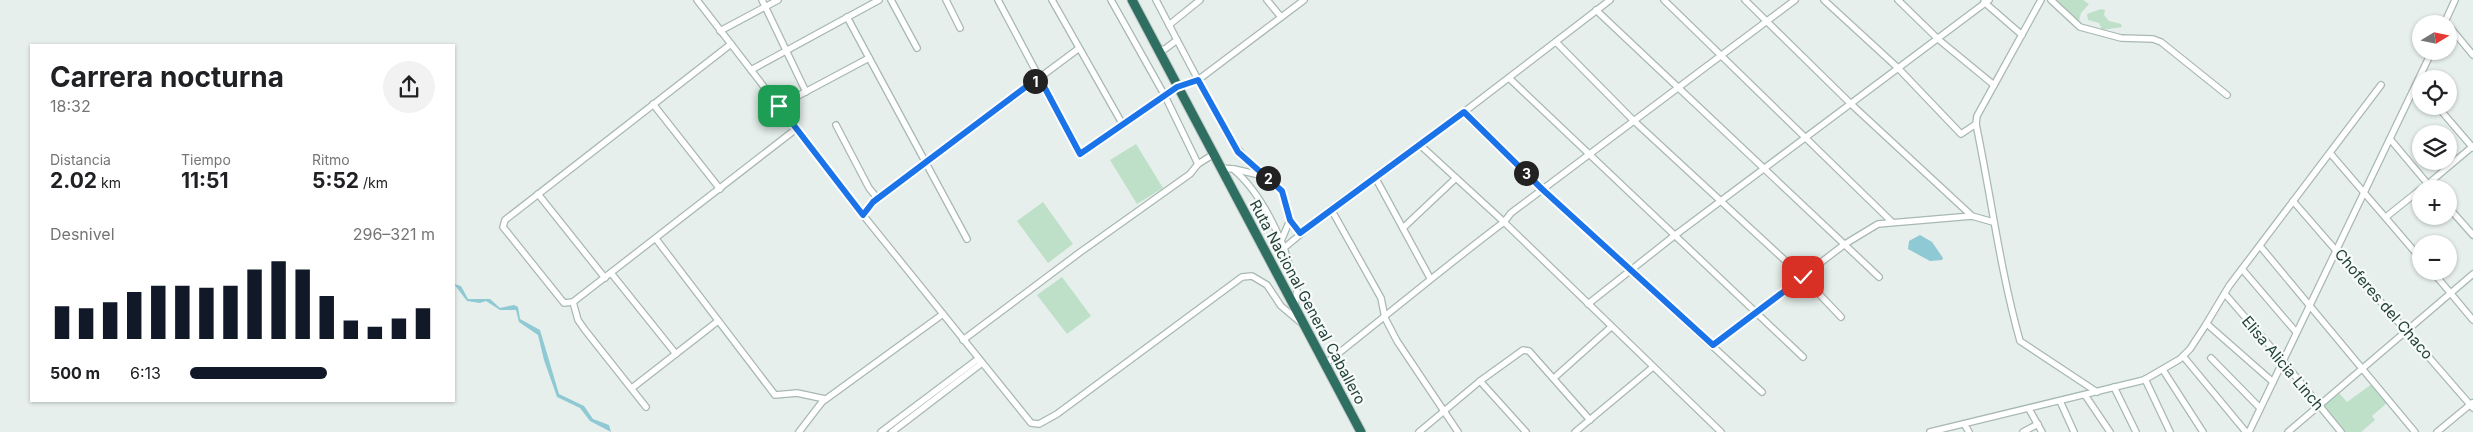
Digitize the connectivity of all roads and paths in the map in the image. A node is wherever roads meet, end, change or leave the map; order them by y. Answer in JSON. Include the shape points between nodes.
{"nodes":[{"id":1,"x":697,"y":0,"type":"edge"},
{"id":2,"x":762,"y":0,"type":"edge"},
{"id":3,"x":778,"y":0,"type":"edge"},
{"id":4,"x":879,"y":0,"type":"edge"},
{"id":5,"x":891,"y":0,"type":"edge"},
{"id":6,"x":946,"y":0,"type":"edge"},
{"id":7,"x":998,"y":0,"type":"edge"},
{"id":8,"x":1052,"y":0,"type":"edge"},
{"id":9,"x":1111,"y":0,"type":"edge"},
{"id":10,"x":1132,"y":0,"type":"edge"},
{"id":11,"x":1156,"y":0,"type":"edge"},
{"id":12,"x":1200,"y":0,"type":"edge"},
{"id":13,"x":1267,"y":0,"type":"edge"},
{"id":14,"x":1304,"y":0,"type":"edge"},
{"id":15,"x":1610,"y":0,"type":"edge"},
{"id":16,"x":1664,"y":0,"type":"edge"},
{"id":17,"x":1745,"y":0,"type":"edge"},
{"id":18,"x":1795,"y":0,"type":"edge"},
{"id":19,"x":1824,"y":0,"type":"edge"},
{"id":20,"x":1898,"y":0,"type":"edge"},
{"id":21,"x":2042,"y":0,"type":"edge"},
{"id":22,"x":2051,"y":0,"type":"edge"},
{"id":23,"x":2455,"y":0,"type":"edge"},
{"id":24,"x":1986,"y":1,"type":"edge"},
{"id":25,"x":766,"y":7,"type":"junction"},
{"id":26,"x":1596,"y":10,"type":"junction"},
{"id":27,"x":2449,"y":15,"type":"edge"},
{"id":28,"x":847,"y":17,"type":"junction"},
{"id":29,"x":1281,"y":17,"type":"junction"},
{"id":30,"x":1768,"y":20,"type":"junction"},
{"id":31,"x":1169,"y":25,"type":"junction"},
{"id":32,"x":960,"y":28,"type":"dead end"},
{"id":33,"x":720,"y":30,"type":"junction"},
{"id":34,"x":2022,"y":35,"type":"junction"},
{"id":35,"x":2458,"y":38,"type":"edge"},
{"id":36,"x":1938,"y":39,"type":"junction"},
{"id":37,"x":1177,"y":40,"type":"junction"},
{"id":38,"x":1556,"y":42,"type":"junction"},
{"id":39,"x":731,"y":44,"type":"junction"},
{"id":40,"x":917,"y":48,"type":"dead end"},
{"id":41,"x":1078,"y":49,"type":"junction"},
{"id":42,"x":786,"y":50,"type":"junction"},
{"id":43,"x":1158,"y":50,"type":"junction"},
{"id":44,"x":2473,"y":55,"type":"edge"},
{"id":45,"x":1720,"y":56,"type":"junction"},
{"id":46,"x":869,"y":58,"type":"junction"},
{"id":47,"x":1898,"y":68,"type":"junction"},
{"id":48,"x":750,"y":70,"type":"junction"},
{"id":49,"x":1039,"y":77,"type":"junction"},
{"id":50,"x":1509,"y":78,"type":"junction"},
{"id":51,"x":1198,"y":80,"type":"junction"},
{"id":52,"x":1994,"y":85,"type":"junction"},
{"id":53,"x":2381,"y":85,"type":"dead end"},
{"id":54,"x":1177,"y":87,"type":"junction"},
{"id":55,"x":1678,"y":87,"type":"junction"},
{"id":56,"x":806,"y":92,"type":"junction"},
{"id":57,"x":2227,"y":95,"type":"dead end"},
{"id":58,"x":1165,"y":96,"type":"junction"},
{"id":59,"x":2412,"y":98,"type":"edge"},
{"id":60,"x":653,"y":104,"type":"junction"},
{"id":61,"x":1851,"y":104,"type":"junction"},
{"id":62,"x":779,"y":106,"type":"junction"},
{"id":63,"x":1464,"y":112,"type":"junction"},
{"id":64,"x":2445,"y":115,"type":"edge"},
{"id":65,"x":1633,"y":120,"type":"junction"},
{"id":66,"x":1976,"y":124,"type":"junction"},
{"id":67,"x":836,"y":125,"type":"dead end"},
{"id":68,"x":1123,"y":125,"type":"junction"},
{"id":69,"x":796,"y":129,"type":"junction"},
{"id":70,"x":1805,"y":138,"type":"junction"},
{"id":71,"x":2390,"y":140,"type":"junction"},
{"id":72,"x":1419,"y":144,"type":"junction"},
{"id":73,"x":2473,"y":147,"type":"edge"},
{"id":74,"x":2330,"y":152,"type":"junction"},
{"id":75,"x":1214,"y":154,"type":"junction"},
{"id":76,"x":1589,"y":154,"type":"junction"},
{"id":77,"x":926,"y":163,"type":"junction"},
{"id":78,"x":1198,"y":164,"type":"junction"},
{"id":79,"x":1221,"y":168,"type":"junction"},
{"id":80,"x":1765,"y":168,"type":"junction"},
{"id":81,"x":1233,"y":169,"type":"junction"},
{"id":82,"x":1266,"y":177,"type":"junction"},
{"id":83,"x":1375,"y":177,"type":"junction"},
{"id":84,"x":1456,"y":178,"type":"junction"},
{"id":85,"x":2425,"y":180,"type":"edge"},
{"id":86,"x":2437,"y":180,"type":"edge"},
{"id":87,"x":720,"y":189,"type":"junction"},
{"id":88,"x":1542,"y":189,"type":"junction"},
{"id":89,"x":2365,"y":193,"type":"junction"},
{"id":90,"x":538,"y":194,"type":"junction"},
{"id":91,"x":2412,"y":197,"type":"edge"},
{"id":92,"x":878,"y":199,"type":"junction"},
{"id":93,"x":1720,"y":202,"type":"junction"},
{"id":94,"x":2293,"y":202,"type":"junction"},
{"id":95,"x":1331,"y":209,"type":"junction"},
{"id":96,"x":863,"y":215,"type":"junction"},
{"id":97,"x":1972,"y":216,"type":"junction"},
{"id":98,"x":2457,"y":217,"type":"edge"},
{"id":99,"x":2386,"y":218,"type":"junction"},
{"id":100,"x":1290,"y":220,"type":"junction"},
{"id":101,"x":1504,"y":222,"type":"junction"},
{"id":102,"x":1892,"y":222,"type":"junction"},
{"id":103,"x":1993,"y":222,"type":"junction"},
{"id":104,"x":1404,"y":228,"type":"junction"},
{"id":105,"x":1300,"y":233,"type":"junction"},
{"id":106,"x":2473,"y":235,"type":"edge"},
{"id":107,"x":1674,"y":236,"type":"junction"},
{"id":108,"x":656,"y":239,"type":"junction"},
{"id":109,"x":967,"y":239,"type":"dead end"},
{"id":110,"x":1281,"y":241,"type":"junction"},
{"id":111,"x":1845,"y":244,"type":"junction"},
{"id":112,"x":2260,"y":246,"type":"junction"},
{"id":113,"x":1284,"y":248,"type":"junction"},
{"id":114,"x":2412,"y":248,"type":"edge"},
{"id":115,"x":2337,"y":250,"type":"junction"},
{"id":116,"x":2242,"y":269,"type":"junction"},
{"id":117,"x":1631,"y":271,"type":"junction"},
{"id":118,"x":611,"y":273,"type":"junction"},
{"id":119,"x":2473,"y":274,"type":"edge"},
{"id":120,"x":1803,"y":277,"type":"junction"},
{"id":121,"x":605,"y":278,"type":"junction"},
{"id":122,"x":1430,"y":278,"type":"junction"},
{"id":123,"x":1879,"y":278,"type":"dead end"},
{"id":124,"x":2439,"y":280,"type":"edge"},
{"id":125,"x":2450,"y":293,"type":"junction"},
{"id":126,"x":2225,"y":294,"type":"junction"},
{"id":127,"x":573,"y":302,"type":"junction"},
{"id":128,"x":1588,"y":304,"type":"junction"},
{"id":129,"x":2309,"y":306,"type":"junction"},
{"id":130,"x":1294,"y":308,"type":"junction"},
{"id":131,"x":1756,"y":313,"type":"junction"},
{"id":132,"x":943,"y":314,"type":"junction"},
{"id":133,"x":1841,"y":317,"type":"dead end"},
{"id":134,"x":1385,"y":318,"type":"junction"},
{"id":135,"x":2473,"y":320,"type":"edge"},
{"id":136,"x":718,"y":321,"type":"junction"},
{"id":137,"x":2207,"y":324,"type":"junction"},
{"id":138,"x":1304,"y":325,"type":"junction"},
{"id":139,"x":1611,"y":327,"type":"junction"},
{"id":140,"x":2406,"y":330,"type":"junction"},
{"id":141,"x":2296,"y":332,"type":"junction"},
{"id":142,"x":963,"y":340,"type":"junction"},
{"id":143,"x":1713,"y":345,"type":"junction"},
{"id":144,"x":676,"y":354,"type":"junction"},
{"id":145,"x":1803,"y":356,"type":"dead end"},
{"id":146,"x":2183,"y":356,"type":"junction"},
{"id":147,"x":2211,"y":358,"type":"dead end"},
{"id":148,"x":980,"y":361,"type":"junction"},
{"id":149,"x":2283,"y":361,"type":"junction"},
{"id":150,"x":1325,"y":364,"type":"junction"},
{"id":151,"x":1653,"y":367,"type":"junction"},
{"id":152,"x":2163,"y":370,"type":"junction"},
{"id":153,"x":2362,"y":370,"type":"junction"},
{"id":154,"x":1554,"y":378,"type":"junction"},
{"id":155,"x":2145,"y":380,"type":"junction"},
{"id":156,"x":1480,"y":381,"type":"junction"},
{"id":157,"x":2273,"y":382,"type":"junction"},
{"id":158,"x":2114,"y":387,"type":"junction"},
{"id":159,"x":632,"y":388,"type":"junction"},
{"id":160,"x":1762,"y":392,"type":"dead end"},
{"id":161,"x":2097,"y":392,"type":"junction"},
{"id":162,"x":2085,"y":395,"type":"junction"},
{"id":163,"x":825,"y":399,"type":"junction"},
{"id":164,"x":2060,"y":401,"type":"junction"},
{"id":165,"x":2319,"y":405,"type":"junction"},
{"id":166,"x":2472,"y":405,"type":"edge"},
{"id":167,"x":646,"y":407,"type":"dead end"},
{"id":168,"x":2260,"y":408,"type":"junction"},
{"id":169,"x":2029,"y":409,"type":"junction"},
{"id":170,"x":1443,"y":412,"type":"junction"},
{"id":171,"x":1590,"y":420,"type":"junction"},
{"id":172,"x":1964,"y":424,"type":"junction"},
{"id":173,"x":2038,"y":424,"type":"junction"},
{"id":174,"x":799,"y":432,"type":"edge"},
{"id":175,"x":881,"y":432,"type":"edge"},
{"id":176,"x":892,"y":432,"type":"edge"},
{"id":177,"x":1361,"y":432,"type":"edge"},
{"id":178,"x":1419,"y":432,"type":"edge"},
{"id":179,"x":1458,"y":432,"type":"edge"},
{"id":180,"x":1526,"y":432,"type":"edge"},
{"id":181,"x":1576,"y":432,"type":"edge"},
{"id":182,"x":1721,"y":432,"type":"edge"},
{"id":183,"x":1930,"y":432,"type":"edge"},
{"id":184,"x":1969,"y":432,"type":"edge"},
{"id":185,"x":2023,"y":432,"type":"edge"},
{"id":186,"x":2042,"y":432,"type":"edge"},
{"id":187,"x":2074,"y":432,"type":"edge"},
{"id":188,"x":2110,"y":432,"type":"edge"},
{"id":189,"x":2136,"y":432,"type":"edge"},
{"id":190,"x":2170,"y":432,"type":"edge"},
{"id":191,"x":2203,"y":432,"type":"edge"},
{"id":192,"x":2247,"y":432,"type":"edge"},
{"id":193,"x":2288,"y":432,"type":"edge"},
{"id":194,"x":2341,"y":432,"type":"edge"},
{"id":195,"x":2415,"y":432,"type":"edge"},
{"id":196,"x":2438,"y":432,"type":"edge"}],
"edges":[{"from":1,"to":33,"type":"street"},
{"from":2,"to":25,"type":"street"},
{"from":3,"to":25,"type":"street"},
{"from":4,"to":28,"type":"street"},
{"from":5,"to":40,"type":"street"},
{"from":6,"to":32,"type":"street"},
{"from":7,"to":49,"type":"street"},
{"from":8,"to":41,"type":"street"},
{"from":9,"to":58,"type":"street"},
{"from":10,"to":43,"type":"highway","name":"Ruta Nacional General Caballero"},
{"from":11,"to":31,"type":"street"},
{"from":12,"to":31,"type":"street"},
{"from":13,"to":29,"type":"street"},
{"from":14,"to":29,"type":"street"},
{"from":15,"to":26,"type":"street"},
{"from":16,"to":45,"type":"street"},
{"from":17,"to":30,"type":"street"},
{"from":18,"to":30,"type":"street"},
{"from":19,"to":47,"type":"street"},
{"from":20,"to":36,"type":"street"},
{"from":21,"to":34,"type":"street"},
{"from":22,"to":57,"type":"street","via":[[2080,27],[2121,38],[2161,42]]},
{"from":23,"to":27,"type":"street"},
{"from":24,"to":34,"type":"street"},
{"from":24,"to":36,"type":"street"},
{"from":25,"to":33,"type":"street"},
{"from":25,"to":42,"type":"street"},
{"from":26,"to":38,"type":"street"},
{"from":26,"to":55,"type":"street"},
{"from":28,"to":42,"type":"street"},
{"from":28,"to":46,"type":"street"},
{"from":29,"to":51,"type":"street"},
{"from":30,"to":45,"type":"street"},
{"from":30,"to":61,"type":"street"},
{"from":31,"to":37,"type":"street"},
{"from":33,"to":39,"type":"street"},
{"from":34,"to":52,"type":"street"},
{"from":35,"to":44,"type":"street"},
{"from":36,"to":47,"type":"street"},
{"from":36,"to":52,"type":"street"},
{"from":37,"to":43,"type":"street"},
{"from":37,"to":51,"type":"street"},
{"from":38,"to":50,"type":"street"},
{"from":38,"to":65,"type":"street"},
{"from":39,"to":48,"type":"street"},
{"from":39,"to":60,"type":"street"},
{"from":41,"to":49,"type":"street"},
{"from":41,"to":68,"type":"street"},
{"from":42,"to":48,"type":"street"},
{"from":42,"to":56,"type":"street"},
{"from":43,"to":54,"type":"highway","name":"Ruta Nacional General Caballero"},
{"from":45,"to":55,"type":"street"},
{"from":45,"to":70,"type":"street"},
{"from":46,"to":56,"type":"street"},
{"from":46,"to":77,"type":"street"},
{"from":47,"to":61,"type":"street"},
{"from":47,"to":66,"type":"street","via":[[1961,134]]},
{"from":48,"to":62,"type":"street"},
{"from":49,"to":68,"type":"street","via":[[1080,154]]},
{"from":49,"to":77,"type":"street"},
{"from":50,"to":63,"type":"street"},
{"from":50,"to":76,"type":"street"},
{"from":51,"to":54,"type":"street"},
{"from":51,"to":82,"type":"street","via":[[1238,152]]},
{"from":52,"to":66,"type":"street"},
{"from":53,"to":74,"type":"street"},
{"from":54,"to":58,"type":"street"},
{"from":54,"to":75,"type":"highway","name":"Ruta Nacional General Caballero"},
{"from":55,"to":65,"type":"street"},
{"from":55,"to":80,"type":"street"},
{"from":56,"to":62,"type":"street"},
{"from":58,"to":68,"type":"street"},
{"from":58,"to":78,"type":"street"},
{"from":59,"to":71,"type":"street"},
{"from":60,"to":87,"type":"street"},
{"from":60,"to":90,"type":"street"},
{"from":61,"to":70,"type":"street"},
{"from":61,"to":97,"type":"street"},
{"from":62,"to":69,"type":"street"},
{"from":63,"to":72,"type":"street"},
{"from":63,"to":88,"type":"street"},
{"from":64,"to":73,"type":"street"},
{"from":65,"to":76,"type":"street"},
{"from":65,"to":93,"type":"street"},
{"from":66,"to":103,"type":"street"},
{"from":67,"to":92,"type":"street"},
{"from":69,"to":87,"type":"street"},
{"from":69,"to":96,"type":"street"},
{"from":70,"to":80,"type":"street"},
{"from":70,"to":102,"type":"street"},
{"from":71,"to":85,"type":"street"},
{"from":71,"to":89,"type":"street"},
{"from":72,"to":83,"type":"street"},
{"from":72,"to":84,"type":"street"},
{"from":73,"to":86,"type":"street"},
{"from":74,"to":89,"type":"street"},
{"from":74,"to":94,"type":"street"},
{"from":75,"to":78,"type":"street"},
{"from":75,"to":79,"type":"highway","name":"Ruta Nacional General Caballero"},
{"from":76,"to":88,"type":"street"},
{"from":76,"to":107,"type":"street"},
{"from":77,"to":92,"type":"street"},
{"from":77,"to":109,"type":"street"},
{"from":78,"to":142,"type":"street","via":[[1190,174]]},
{"from":79,"to":81,"type":"street"},
{"from":79,"to":130,"type":"highway","name":"Ruta Nacional General Caballero"},
{"from":80,"to":93,"type":"street"},
{"from":80,"to":111,"type":"street"},
{"from":81,"to":82,"type":"street"},
{"from":81,"to":110,"type":"street","via":[[1251,189]]},
{"from":82,"to":100,"type":"street","via":[[1282,191]]},
{"from":83,"to":95,"type":"street"},
{"from":83,"to":104,"type":"street"},
{"from":84,"to":101,"type":"street"},
{"from":84,"to":104,"type":"street"},
{"from":87,"to":108,"type":"street"},
{"from":88,"to":101,"type":"street","via":[[1510,213]]},
{"from":88,"to":117,"type":"street"},
{"from":89,"to":99,"type":"street"},
{"from":89,"to":115,"type":"street"},
{"from":90,"to":121,"type":"street"},
{"from":90,"to":127,"type":"street","via":[[505,220],[503,227],[564,304]]},
{"from":91,"to":99,"type":"street"},
{"from":92,"to":96,"type":"street"},
{"from":93,"to":107,"type":"street"},
{"from":93,"to":120,"type":"street"},
{"from":94,"to":112,"type":"street"},
{"from":94,"to":115,"type":"street","name":"Choferes del Chaco"},
{"from":95,"to":105,"type":"street"},
{"from":95,"to":134,"type":"street","via":[[1381,298]]},
{"from":96,"to":132,"type":"street"},
{"from":97,"to":102,"type":"street"},
{"from":97,"to":103,"type":"street"},
{"from":98,"to":106,"type":"street"},
{"from":99,"to":114,"type":"street"},
{"from":100,"to":105,"type":"street"},
{"from":100,"to":110,"type":"street"},
{"from":101,"to":122,"type":"street"},
{"from":101,"to":128,"type":"street"},
{"from":102,"to":111,"type":"street","via":[[1866,229]]},
{"from":103,"to":161,"type":"street","via":[[2020,341]]},
{"from":104,"to":122,"type":"street"},
{"from":105,"to":113,"type":"street"},
{"from":107,"to":117,"type":"street"},
{"from":107,"to":131,"type":"street"},
{"from":108,"to":118,"type":"street"},
{"from":108,"to":136,"type":"street"},
{"from":110,"to":113,"type":"street"},
{"from":111,"to":120,"type":"street"},
{"from":111,"to":123,"type":"street"},
{"from":112,"to":116,"type":"street"},
{"from":112,"to":129,"type":"street"},
{"from":113,"to":130,"type":"street","via":[[1297,290]]},
{"from":115,"to":129,"type":"street"},
{"from":115,"to":140,"type":"street","name":"Choferes del Chaco"},
{"from":116,"to":126,"type":"street"},
{"from":116,"to":141,"type":"street"},
{"from":117,"to":128,"type":"street"},
{"from":117,"to":143,"type":"street"},
{"from":118,"to":121,"type":"street"},
{"from":118,"to":144,"type":"street"},
{"from":119,"to":125,"type":"street"},
{"from":120,"to":131,"type":"street"},
{"from":120,"to":133,"type":"street"},
{"from":121,"to":127,"type":"street"},
{"from":122,"to":134,"type":"street"},
{"from":124,"to":125,"type":"street"},
{"from":125,"to":135,"type":"street"},
{"from":125,"to":140,"type":"street"},
{"from":126,"to":137,"type":"street"},
{"from":126,"to":149,"type":"street","name":"Elisa Alicia Linch"},
{"from":127,"to":159,"type":"street","via":[[578,320]]},
{"from":128,"to":139,"type":"street"},
{"from":129,"to":141,"type":"street"},
{"from":129,"to":153,"type":"street"},
{"from":130,"to":138,"type":"highway","name":"Ruta Nacional General Caballero"},
{"from":131,"to":143,"type":"street"},
{"from":131,"to":145,"type":"street"},
{"from":132,"to":142,"type":"street"},
{"from":132,"to":163,"type":"street"},
{"from":134,"to":150,"type":"street"},
{"from":134,"to":170,"type":"street"},
{"from":136,"to":144,"type":"street"},
{"from":136,"to":163,"type":"street","via":[[775,395],[797,393]]},
{"from":137,"to":146,"type":"street"},
{"from":137,"to":157,"type":"street"},
{"from":138,"to":148,"type":"street","via":[[1281,306],[1267,285],[1252,276],[1242,277],[1040,424],[1031,423]]},
{"from":138,"to":150,"type":"highway","name":"Ruta Nacional General Caballero"},
{"from":139,"to":151,"type":"street"},
{"from":139,"to":154,"type":"street"},
{"from":140,"to":153,"type":"street"},
{"from":140,"to":166,"type":"street","name":"Choferes del Chaco"},
{"from":141,"to":149,"type":"street"},
{"from":142,"to":148,"type":"street"},
{"from":143,"to":160,"type":"street"},
{"from":144,"to":159,"type":"street"},
{"from":146,"to":152,"type":"street"},
{"from":146,"to":192,"type":"street"},
{"from":147,"to":168,"type":"street"},
{"from":148,"to":175,"type":"street"},
{"from":148,"to":176,"type":"street"},
{"from":149,"to":157,"type":"street"},
{"from":149,"to":165,"type":"street","name":"Elisa Alicia Linch"},
{"from":150,"to":177,"type":"highway","name":"Ruta Nacional General Caballero"},
{"from":151,"to":171,"type":"street"},
{"from":151,"to":182,"type":"street"},
{"from":152,"to":155,"type":"street"},
{"from":152,"to":191,"type":"street"},
{"from":153,"to":165,"type":"street"},
{"from":153,"to":195,"type":"street"},
{"from":154,"to":156,"type":"street","via":[[1530,351],[1524,350]]},
{"from":154,"to":171,"type":"street"},
{"from":155,"to":158,"type":"street"},
{"from":155,"to":190,"type":"street"},
{"from":156,"to":170,"type":"street"},
{"from":156,"to":180,"type":"street"},
{"from":157,"to":168,"type":"street"},
{"from":158,"to":161,"type":"street"},
{"from":158,"to":189,"type":"street"},
{"from":159,"to":167,"type":"street"},
{"from":161,"to":162,"type":"street"},
{"from":162,"to":164,"type":"street"},
{"from":162,"to":188,"type":"street"},
{"from":163,"to":174,"type":"street"},
{"from":164,"to":169,"type":"street"},
{"from":164,"to":187,"type":"street"},
{"from":165,"to":193,"type":"street"},
{"from":165,"to":194,"type":"street","name":"Elisa Alicia Linch"},
{"from":166,"to":196,"type":"street"},
{"from":168,"to":192,"type":"street"},
{"from":169,"to":172,"type":"street"},
{"from":169,"to":173,"type":"street"},
{"from":170,"to":178,"type":"street"},
{"from":170,"to":179,"type":"street"},
{"from":171,"to":181,"type":"street"},
{"from":172,"to":183,"type":"street"},
{"from":172,"to":184,"type":"street"},
{"from":173,"to":185,"type":"street"},
{"from":173,"to":186,"type":"street"}]}
